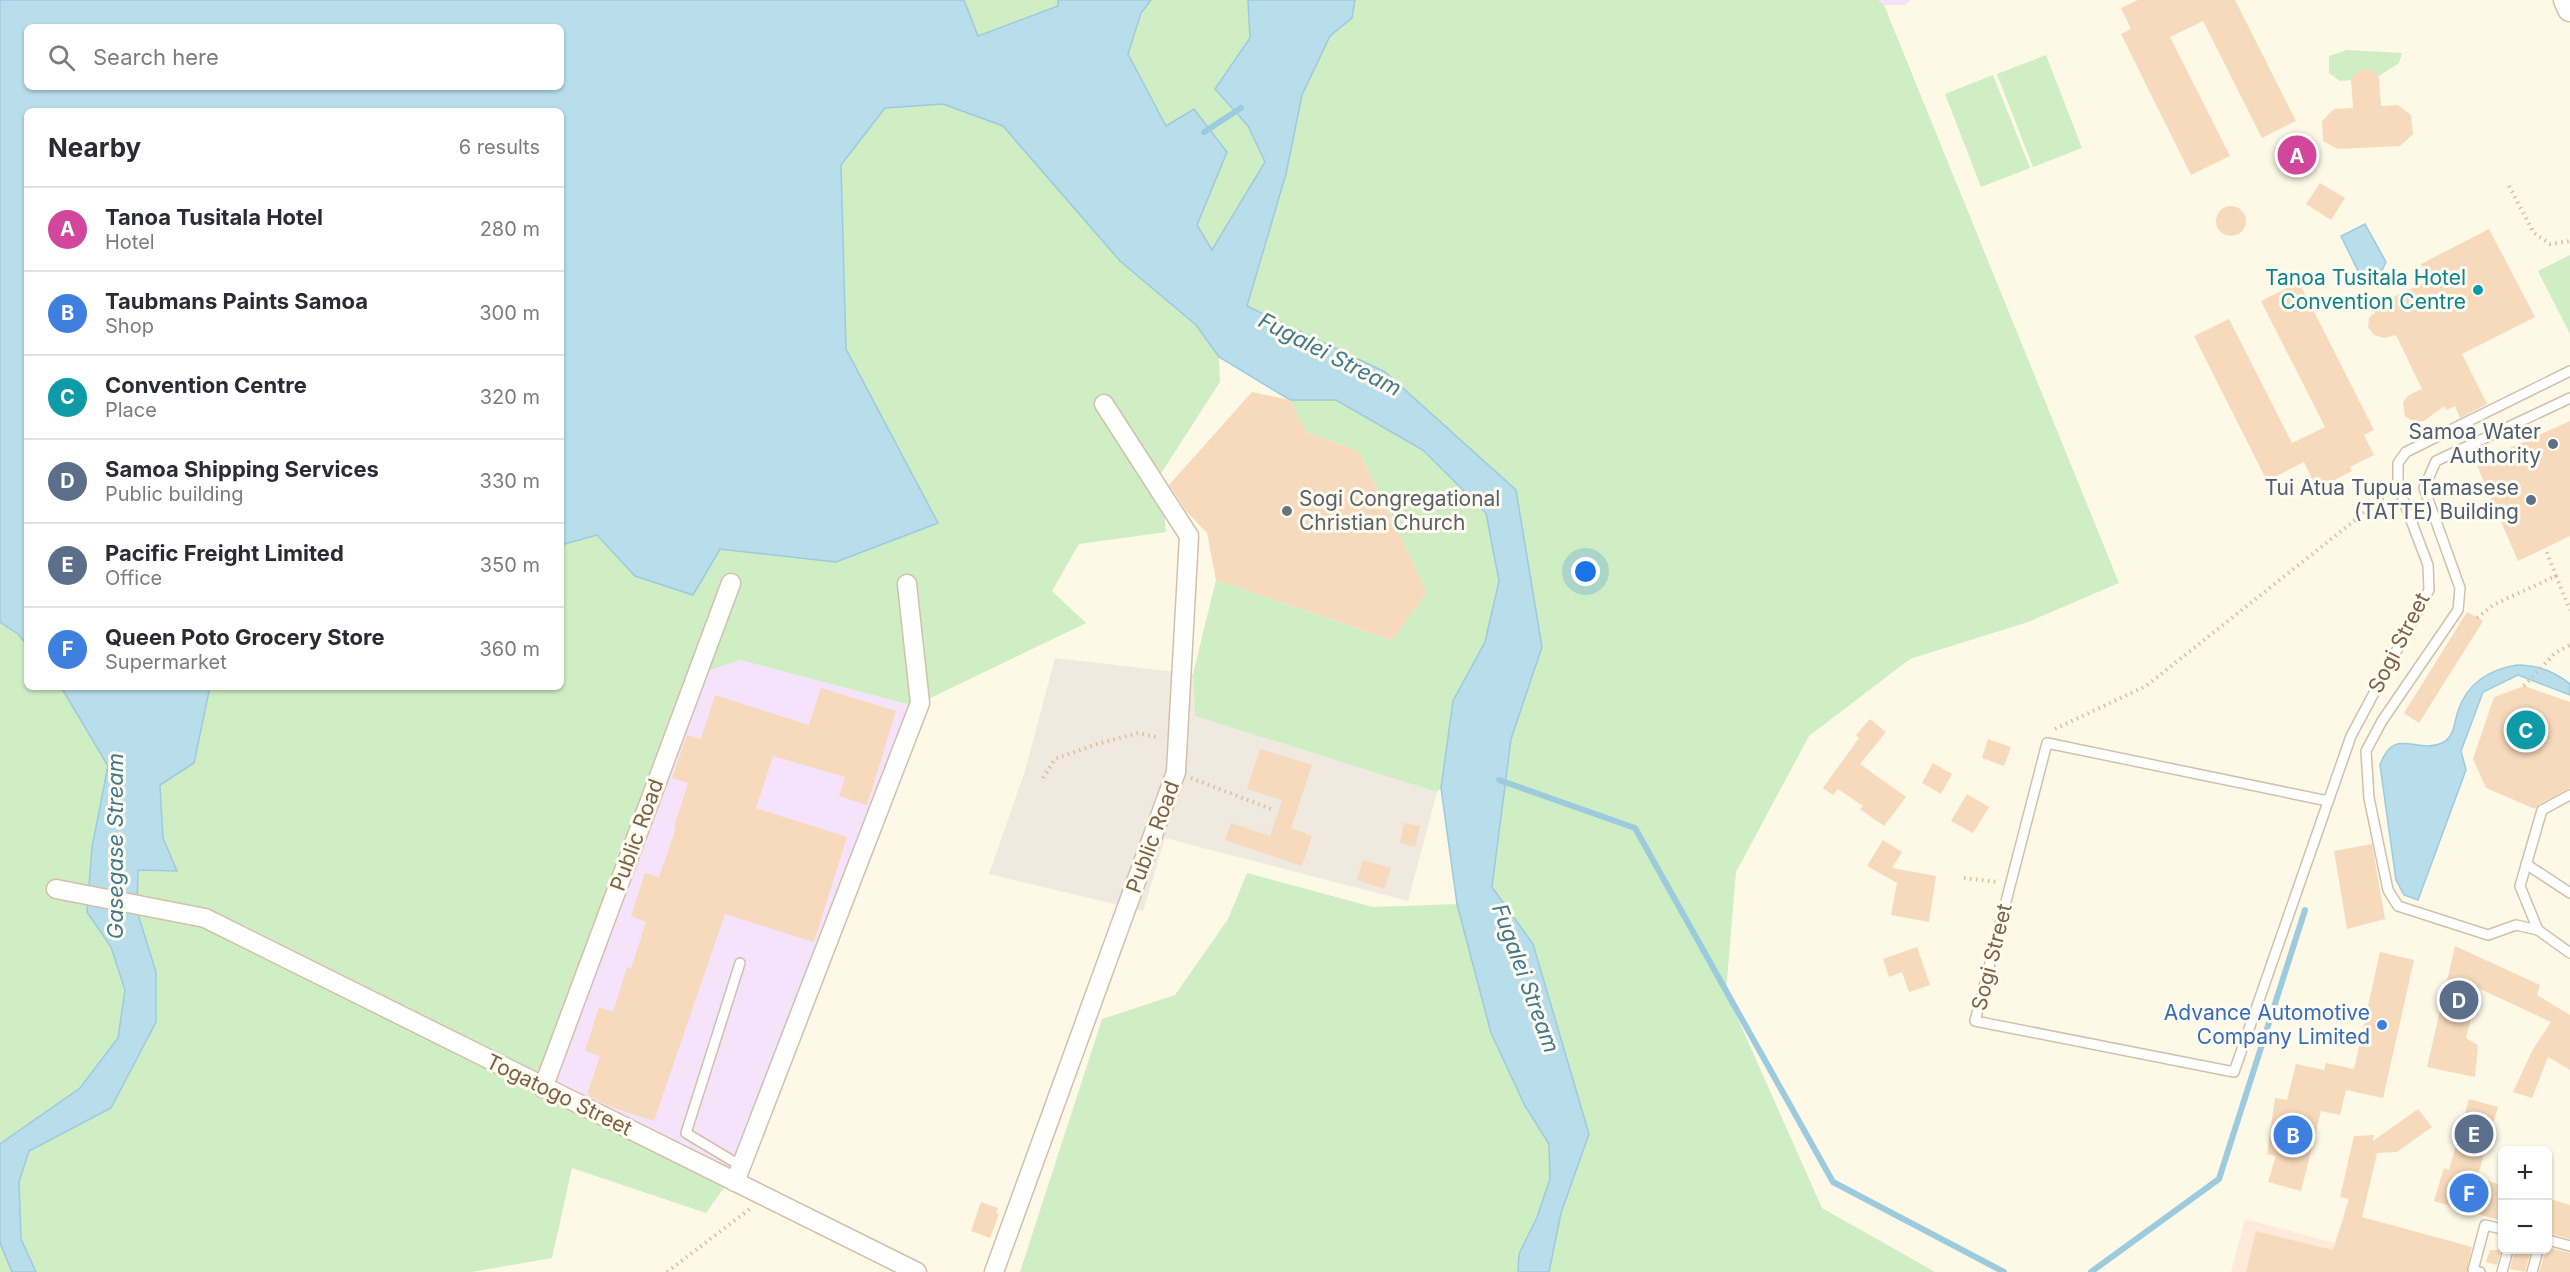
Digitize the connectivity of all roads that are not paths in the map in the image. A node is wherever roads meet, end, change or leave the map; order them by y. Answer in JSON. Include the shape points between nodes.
{"nodes":[{"id":1,"x":2566,"y":0,"type":"edge"},
{"id":2,"x":2570,"y":9,"type":"edge"},
{"id":3,"x":2570,"y":371,"type":"edge"},
{"id":4,"x":2570,"y":398,"type":"edge"},
{"id":5,"x":1104,"y":404,"type":"dead end"},
{"id":6,"x":731,"y":583,"type":"dead end"},
{"id":7,"x":907,"y":584,"type":"dead end"},
{"id":8,"x":2570,"y":795,"type":"edge"},
{"id":9,"x":2328,"y":801,"type":"junction"},
{"id":10,"x":2526,"y":864,"type":"junction"},
{"id":11,"x":56,"y":889,"type":"dead end"},
{"id":12,"x":2570,"y":893,"type":"edge"},
{"id":13,"x":2538,"y":930,"type":"junction"},
{"id":14,"x":2570,"y":953,"type":"edge"},
{"id":15,"x":740,"y":963,"type":"dead end"},
{"id":16,"x":543,"y":1088,"type":"junction"},
{"id":17,"x":738,"y":1174,"type":"junction"},
{"id":18,"x":2498,"y":1228,"type":"edge"},
{"id":19,"x":2552,"y":1241,"type":"edge"},
{"id":20,"x":2570,"y":1246,"type":"edge"},
{"id":21,"x":2507,"y":1254,"type":"edge"},
{"id":22,"x":2537,"y":1254,"type":"edge"},
{"id":23,"x":916,"y":1272,"type":"edge"},
{"id":24,"x":994,"y":1272,"type":"edge"},
{"id":25,"x":2480,"y":1272,"type":"edge"},
{"id":26,"x":2502,"y":1272,"type":"edge"},
{"id":27,"x":2532,"y":1272,"type":"edge"}],
"edges":[{"from":1,"to":2,"type":"main road"},
{"from":3,"to":9,"type":"lane","name":"Sogi Street","via":[[2406,452],[2398,463],[2398,486],[2428,565],[2429,590],[2351,736]]},
{"from":4,"to":13,"type":"lane","via":[[2436,461],[2424,488],[2460,588],[2458,610],[2382,721],[2367,751],[2369,798],[2381,861],[2388,890],[2398,906],[2488,935],[2516,925]]},
{"from":5,"to":24,"type":"street","name":"Public Road","via":[[1189,536],[1176,772]]},
{"from":6,"to":16,"type":"street","name":"Public Road"},
{"from":7,"to":17,"type":"street","via":[[920,703]]},
{"from":8,"to":10,"type":"lane","via":[[2542,810]]},
{"from":9,"to":9,"type":"lane","name":"Sogi Street","via":[[2047,743],[1975,1021],[2234,1072]]},
{"from":10,"to":12,"type":"lane"},
{"from":10,"to":13,"type":"lane","via":[[2520,886]]},
{"from":11,"to":16,"type":"street","name":"Togatogo Street","via":[[202,917]]},
{"from":13,"to":14,"type":"lane"},
{"from":15,"to":17,"type":"lane","via":[[686,1133]]},
{"from":16,"to":17,"type":"street","name":"Togatogo Street"},
{"from":17,"to":23,"type":"street","name":"Togatogo Street","via":[[766,1197]]},
{"from":18,"to":25,"type":"lane","via":[[2485,1225],[2473,1270]]},
{"from":19,"to":20,"type":"lane"},
{"from":21,"to":26,"type":"lane"},
{"from":22,"to":27,"type":"lane"}]}
